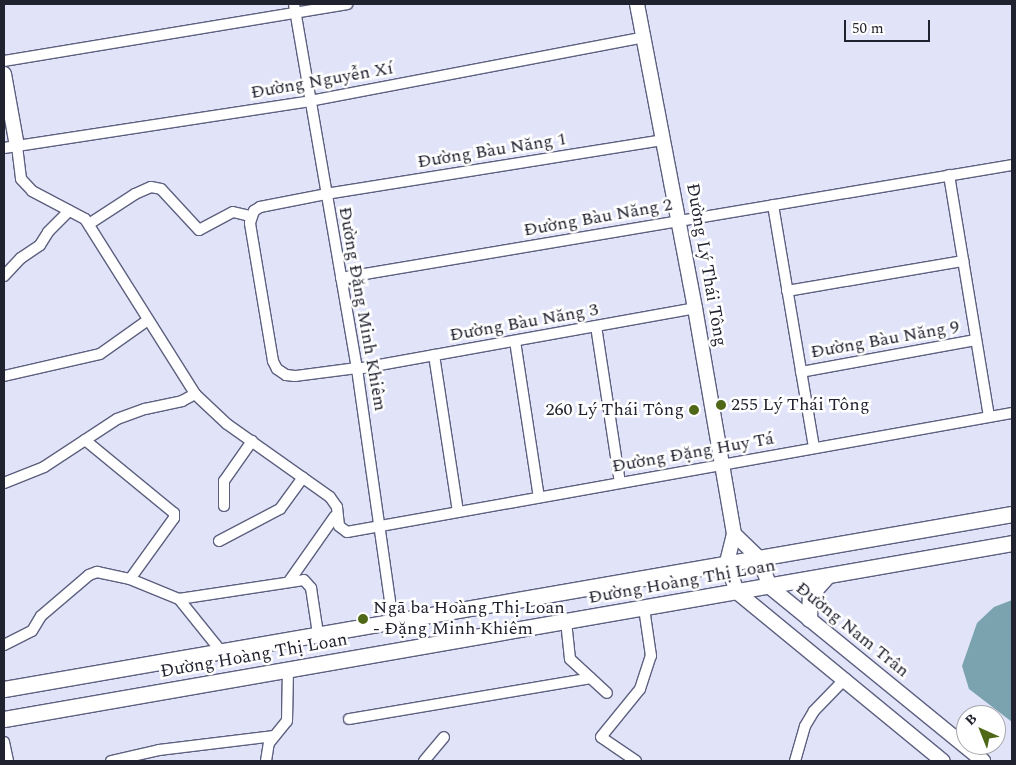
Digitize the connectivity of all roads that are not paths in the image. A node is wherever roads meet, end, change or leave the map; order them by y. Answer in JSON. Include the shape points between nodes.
{"nodes":[{"id":1,"x":348,"y":4,"type":"edge"},
{"id":2,"x":638,"y":4,"type":"edge"},
{"id":3,"x":294,"y":8,"type":"edge"},
{"id":4,"x":645,"y":37,"type":"junction"},
{"id":5,"x":4,"y":61,"type":"edge"},
{"id":6,"x":4,"y":74,"type":"edge"},
{"id":7,"x":310,"y":101,"type":"junction"},
{"id":8,"x":664,"y":140,"type":"junction"},
{"id":9,"x":10,"y":147,"type":"edge"},
{"id":10,"x":1012,"y":165,"type":"edge"},
{"id":11,"x":949,"y":175,"type":"junction"},
{"id":12,"x":326,"y":194,"type":"junction"},
{"id":13,"x":773,"y":205,"type":"junction"},
{"id":14,"x":69,"y":211,"type":"junction"},
{"id":15,"x":251,"y":216,"type":"junction"},
{"id":16,"x":679,"y":221,"type":"junction"},
{"id":17,"x":89,"y":224,"type":"junction"},
{"id":18,"x":963,"y":261,"type":"junction"},
{"id":19,"x":4,"y":276,"type":"edge"},
{"id":20,"x":341,"y":278,"type":"junction"},
{"id":21,"x":787,"y":291,"type":"junction"},
{"id":22,"x":696,"y":308,"type":"junction"},
{"id":23,"x":148,"y":320,"type":"junction"},
{"id":24,"x":596,"y":326,"type":"junction"},
{"id":25,"x":976,"y":340,"type":"junction"},
{"id":26,"x":514,"y":341,"type":"junction"},
{"id":27,"x":434,"y":355,"type":"junction"},
{"id":28,"x":357,"y":369,"type":"junction"},
{"id":29,"x":801,"y":372,"type":"junction"},
{"id":30,"x":4,"y":376,"type":"edge"},
{"id":31,"x":196,"y":394,"type":"junction"},
{"id":32,"x":1012,"y":413,"type":"edge"},
{"id":33,"x":989,"y":417,"type":"junction"},
{"id":34,"x":85,"y":440,"type":"junction"},
{"id":35,"x":252,"y":441,"type":"junction"},
{"id":36,"x":814,"y":448,"type":"junction"},
{"id":37,"x":722,"y":464,"type":"junction"},
{"id":38,"x":303,"y":477,"type":"junction"},
{"id":39,"x":7,"y":481,"type":"edge"},
{"id":40,"x":620,"y":482,"type":"junction"},
{"id":41,"x":539,"y":497,"type":"junction"},
{"id":42,"x":224,"y":506,"type":"dead end"},
{"id":43,"x":458,"y":511,"type":"junction"},
{"id":44,"x":1012,"y":514,"type":"edge"},
{"id":45,"x":336,"y":516,"type":"junction"},
{"id":46,"x":379,"y":525,"type":"junction"},
{"id":47,"x":734,"y":534,"type":"junction"},
{"id":48,"x":219,"y":541,"type":"dead end"},
{"id":49,"x":1012,"y":543,"type":"edge"},
{"id":50,"x":759,"y":558,"type":"junction"},
{"id":51,"x":726,"y":564,"type":"junction"},
{"id":52,"x":826,"y":576,"type":"junction"},
{"id":53,"x":130,"y":579,"type":"junction"},
{"id":54,"x":290,"y":580,"type":"junction"},
{"id":55,"x":770,"y":587,"type":"junction"},
{"id":56,"x":737,"y":592,"type":"junction"},
{"id":57,"x":179,"y":599,"type":"junction"},
{"id":58,"x":644,"y":608,"type":"junction"},
{"id":59,"x":809,"y":619,"type":"junction"},
{"id":60,"x":393,"y":621,"type":"junction"},
{"id":61,"x":566,"y":621,"type":"junction"},
{"id":62,"x":318,"y":634,"type":"junction"},
{"id":63,"x":4,"y":645,"type":"edge"},
{"id":64,"x":221,"y":651,"type":"junction"},
{"id":65,"x":288,"y":670,"type":"junction"},
{"id":66,"x":591,"y":678,"type":"junction"},
{"id":67,"x":845,"y":680,"type":"junction"},
{"id":68,"x":4,"y":689,"type":"edge"},
{"id":69,"x":607,"y":693,"type":"dead end"},
{"id":70,"x":4,"y":719,"type":"edge"},
{"id":71,"x":349,"y":719,"type":"dead end"},
{"id":72,"x":274,"y":736,"type":"junction"},
{"id":73,"x":444,"y":737,"type":"dead end"},
{"id":74,"x":4,"y":742,"type":"edge"},
{"id":75,"x":159,"y":750,"type":"junction"},
{"id":76,"x":8,"y":761,"type":"edge"},
{"id":77,"x":111,"y":761,"type":"edge"},
{"id":78,"x":152,"y":761,"type":"edge"},
{"id":79,"x":266,"y":761,"type":"edge"},
{"id":80,"x":424,"y":761,"type":"edge"},
{"id":81,"x":636,"y":761,"type":"edge"},
{"id":82,"x":795,"y":761,"type":"edge"},
{"id":83,"x":943,"y":761,"type":"edge"},
{"id":84,"x":984,"y":761,"type":"edge"}],
"edges":[{"from":1,"to":3,"type":"street"},
{"from":2,"to":4,"type":"street","name":"Đường Lý Thái Tông"},
{"from":3,"to":5,"type":"street"},
{"from":3,"to":7,"type":"street","name":"Đường Đặng Minh Khiêm"},
{"from":4,"to":7,"type":"street","name":"Đường Nguyễn Xí"},
{"from":4,"to":8,"type":"street","name":"Đường Lý Thái Tông"},
{"from":6,"to":9,"type":"street"},
{"from":7,"to":9,"type":"street","name":"Đường Nguyễn Xí"},
{"from":7,"to":12,"type":"street","name":"Đường Đặng Minh Khiêm"},
{"from":8,"to":12,"type":"street","name":"Đường Bàu Năng 1"},
{"from":8,"to":16,"type":"street","name":"Đường Lý Thái Tông"},
{"from":9,"to":14,"type":"street","via":[[26,186]]},
{"from":10,"to":11,"type":"street","name":"Đường Bàu Năng 2"},
{"from":11,"to":13,"type":"street","name":"Đường Bàu Năng 2"},
{"from":11,"to":18,"type":"street"},
{"from":12,"to":15,"type":"street","name":"Đường Bàu Năng 1","via":[[260,207]]},
{"from":12,"to":20,"type":"street","name":"Đường Đặng Minh Khiêm"},
{"from":13,"to":16,"type":"street","name":"Đường Bàu Năng 2"},
{"from":13,"to":21,"type":"street"},
{"from":14,"to":17,"type":"street","via":[[80,214]]},
{"from":14,"to":19,"type":"street","via":[[40,245],[21,258]]},
{"from":15,"to":17,"type":"street","via":[[233,212],[199,230],[161,189],[151,187]]},
{"from":15,"to":28,"type":"street","name":"Đường Bàu Năng 3","via":[[260,294],[277,368],[286,375],[295,376]]},
{"from":16,"to":20,"type":"street","name":"Đường Bàu Năng 2"},
{"from":16,"to":22,"type":"street","name":"Đường Lý Thái Tông"},
{"from":17,"to":23,"type":"street","name":"Đường Đặng Huy Tá"},
{"from":18,"to":21,"type":"street"},
{"from":18,"to":25,"type":"street"},
{"from":20,"to":28,"type":"street","name":"Đường Đặng Minh Khiêm"},
{"from":21,"to":29,"type":"street"},
{"from":22,"to":24,"type":"street","name":"Đường Bàu Năng 3"},
{"from":22,"to":37,"type":"street","name":"Đường Lý Thái Tông"},
{"from":23,"to":30,"type":"street","via":[[100,354]]},
{"from":23,"to":31,"type":"street","name":"Đường Đặng Huy Tá"},
{"from":24,"to":26,"type":"street","name":"Đường Bàu Năng 3"},
{"from":24,"to":40,"type":"street"},
{"from":25,"to":29,"type":"street","name":"Đường Bàu Năng 9"},
{"from":25,"to":33,"type":"street"},
{"from":26,"to":27,"type":"street","name":"Đường Bàu Năng 3"},
{"from":26,"to":41,"type":"street"},
{"from":27,"to":28,"type":"street","name":"Đường Bàu Năng 3"},
{"from":27,"to":43,"type":"street"},
{"from":28,"to":46,"type":"street","name":"Đường Đặng Minh Khiêm"},
{"from":29,"to":36,"type":"street"},
{"from":31,"to":34,"type":"street","via":[[182,401],[132,413]]},
{"from":31,"to":35,"type":"street","name":"Đường Đặng Huy Tá","via":[[227,424]]},
{"from":32,"to":33,"type":"street","name":"Đường Đặng Huy Tá"},
{"from":33,"to":36,"type":"street","name":"Đường Đặng Huy Tá"},
{"from":34,"to":39,"type":"street","via":[[44,467]]},
{"from":34,"to":53,"type":"street","via":[[174,513],[174,518]]},
{"from":35,"to":38,"type":"street","name":"Đường Đặng Huy Tá"},
{"from":35,"to":42,"type":"street","via":[[224,481]]},
{"from":36,"to":37,"type":"street","name":"Đường Đặng Huy Tá"},
{"from":37,"to":40,"type":"street","name":"Đường Đặng Huy Tá"},
{"from":37,"to":47,"type":"street","name":"Đường Lý Thái Tông"},
{"from":38,"to":45,"type":"street","name":"Đường Đặng Huy Tá","via":[[335,502]]},
{"from":38,"to":48,"type":"street","via":[[280,509]]},
{"from":40,"to":41,"type":"street","name":"Đường Đặng Huy Tá"},
{"from":41,"to":43,"type":"street","name":"Đường Đặng Huy Tá"},
{"from":43,"to":46,"type":"street","name":"Đường Đặng Huy Tá"},
{"from":44,"to":50,"type":"main road","name":"Đường Hoàng Thị Loan"},
{"from":45,"to":46,"type":"street","name":"Đường Đặng Huy Tá","via":[[339,526],[352,533]]},
{"from":45,"to":54,"type":"street"},
{"from":46,"to":60,"type":"street","name":"Đường Đặng Minh Khiêm"},
{"from":47,"to":50,"type":"street","name":"Đường Nam Trân"},
{"from":47,"to":51,"type":"street"},
{"from":49,"to":52,"type":"main road","name":"Đường Hoàng Thị Loan"},
{"from":50,"to":51,"type":"main road","name":"Đường Hoàng Thị Loan"},
{"from":50,"to":55,"type":"street","name":"Đường Nam Trân"},
{"from":51,"to":56,"type":"street"},
{"from":51,"to":60,"type":"main road","name":"Đường Hoàng Thị Loan"},
{"from":52,"to":55,"type":"main road","name":"Đường Hoàng Thị Loan"},
{"from":52,"to":59,"type":"main road","via":[[810,595]]},
{"from":53,"to":57,"type":"street"},
{"from":53,"to":63,"type":"street","via":[[104,572],[89,575],[41,616],[32,631]]},
{"from":54,"to":57,"type":"street"},
{"from":54,"to":62,"type":"street","via":[[304,580],[311,588]]},
{"from":55,"to":56,"type":"main road","name":"Đường Hoàng Thị Loan"},
{"from":55,"to":59,"type":"street","name":"Đường Nam Trân"},
{"from":56,"to":58,"type":"main road","name":"Đường Hoàng Thị Loan"},
{"from":56,"to":67,"type":"street"},
{"from":57,"to":64,"type":"street"},
{"from":58,"to":61,"type":"main road","name":"Đường Hoàng Thị Loan"},
{"from":58,"to":81,"type":"street","via":[[651,656],[649,664],[640,690],[601,737]]},
{"from":59,"to":84,"type":"street","name":"Đường Nam Trân"},
{"from":60,"to":62,"type":"main road","name":"Đường Hoàng Thị Loan"},
{"from":61,"to":65,"type":"main road","name":"Đường Hoàng Thị Loan"},
{"from":61,"to":66,"type":"street","via":[[570,659]]},
{"from":62,"to":64,"type":"main road","name":"Đường Hoàng Thị Loan"},
{"from":64,"to":68,"type":"main road","name":"Đường Hoàng Thị Loan"},
{"from":65,"to":70,"type":"main road","name":"Đường Hoàng Thị Loan"},
{"from":65,"to":72,"type":"street","via":[[287,722]]},
{"from":66,"to":69,"type":"street"},
{"from":66,"to":71,"type":"street"},
{"from":67,"to":82,"type":"street","via":[[814,711]]},
{"from":67,"to":83,"type":"street"},
{"from":72,"to":75,"type":"street"},
{"from":72,"to":79,"type":"street","via":[[269,743]]},
{"from":73,"to":80,"type":"street"},
{"from":74,"to":76,"type":"street"},
{"from":75,"to":77,"type":"street"},
{"from":75,"to":78,"type":"street"}]}
